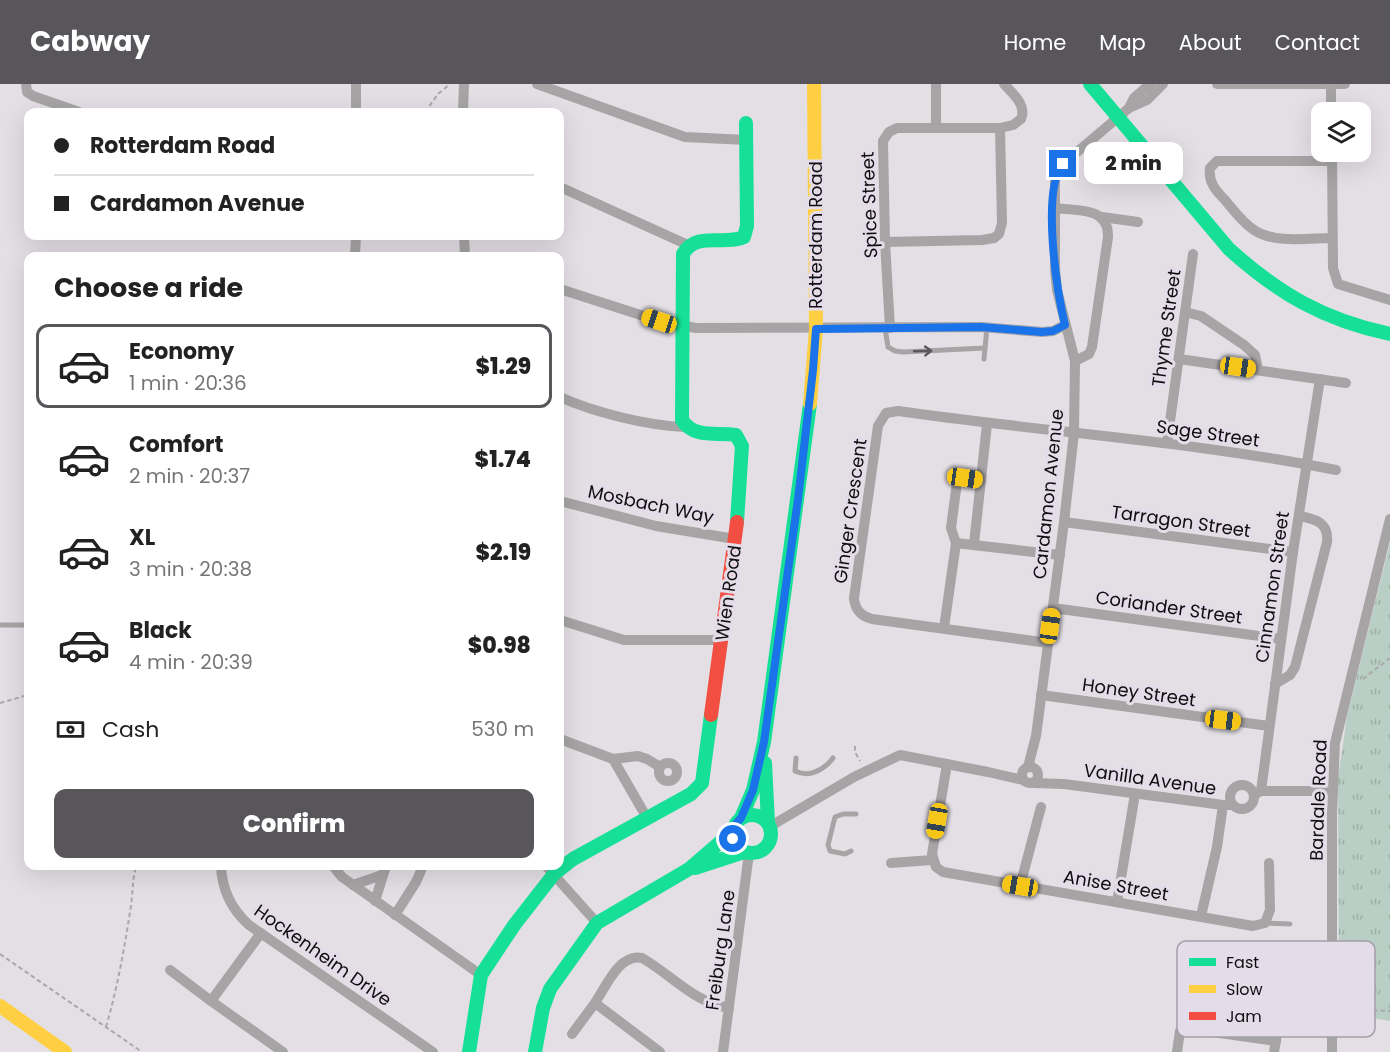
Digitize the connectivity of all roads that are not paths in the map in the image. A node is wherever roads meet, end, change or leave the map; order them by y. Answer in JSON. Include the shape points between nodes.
{"nodes":[{"id":1,"x":356,"y":84,"type":"edge"},
{"id":2,"x":464,"y":84,"type":"edge"},
{"id":3,"x":537,"y":84,"type":"edge"},
{"id":4,"x":814,"y":84,"type":"edge"},
{"id":5,"x":936,"y":84,"type":"edge"},
{"id":6,"x":1004,"y":84,"type":"edge"},
{"id":7,"x":1090,"y":84,"type":"edge"},
{"id":8,"x":1217,"y":84,"type":"edge"},
{"id":9,"x":1331,"y":84,"type":"edge"},
{"id":10,"x":1345,"y":84,"type":"edge"},
{"id":11,"x":1155,"y":86,"type":"edge"},
{"id":12,"x":26,"y":87,"type":"edge"},
{"id":13,"x":13,"y":93,"type":"dead end"},
{"id":14,"x":1331,"y":102,"type":"edge"},
{"id":15,"x":68,"y":108,"type":"edge"},
{"id":16,"x":356,"y":108,"type":"edge"},
{"id":17,"x":463,"y":108,"type":"edge"},
{"id":18,"x":1124,"y":113,"type":"junction"},
{"id":19,"x":746,"y":123,"type":"dead end"},
{"id":20,"x":936,"y":128,"type":"junction"},
{"id":21,"x":1000,"y":128,"type":"junction"},
{"id":22,"x":746,"y":140,"type":"junction"},
{"id":23,"x":1311,"y":157,"type":"edge"},
{"id":24,"x":1332,"y":162,"type":"edge"},
{"id":25,"x":564,"y":189,"type":"edge"},
{"id":26,"x":1053,"y":208,"type":"junction"},
{"id":27,"x":1102,"y":217,"type":"junction"},
{"id":28,"x":1138,"y":222,"type":"dead end"},
{"id":29,"x":1332,"y":238,"type":"junction"},
{"id":30,"x":885,"y":242,"type":"junction"},
{"id":31,"x":688,"y":245,"type":"junction"},
{"id":32,"x":1194,"y":254,"type":"dead end"},
{"id":33,"x":564,"y":290,"type":"edge"},
{"id":34,"x":1390,"y":300,"type":"edge"},
{"id":35,"x":1185,"y":312,"type":"junction"},
{"id":36,"x":1065,"y":325,"type":"junction"},
{"id":37,"x":682,"y":327,"type":"junction"},
{"id":38,"x":987,"y":327,"type":"junction"},
{"id":39,"x":887,"y":328,"type":"junction"},
{"id":40,"x":816,"y":329,"type":"junction"},
{"id":41,"x":1390,"y":334,"type":"edge"},
{"id":42,"x":982,"y":348,"type":"junction"},
{"id":43,"x":984,"y":359,"type":"dead end"},
{"id":44,"x":1179,"y":359,"type":"junction"},
{"id":45,"x":1075,"y":361,"type":"junction"},
{"id":46,"x":1258,"y":369,"type":"junction"},
{"id":47,"x":1320,"y":379,"type":"junction"},
{"id":48,"x":1346,"y":383,"type":"dead end"},
{"id":49,"x":564,"y":399,"type":"edge"},
{"id":50,"x":987,"y":424,"type":"junction"},
{"id":51,"x":685,"y":427,"type":"junction"},
{"id":52,"x":1074,"y":433,"type":"junction"},
{"id":53,"x":1167,"y":443,"type":"junction"},
{"id":54,"x":1306,"y":464,"type":"junction"},
{"id":55,"x":1336,"y":470,"type":"dead end"},
{"id":56,"x":981,"y":480,"type":"junction"},
{"id":57,"x":564,"y":502,"type":"edge"},
{"id":58,"x":1299,"y":516,"type":"junction"},
{"id":59,"x":1390,"y":519,"type":"edge"},
{"id":60,"x":1064,"y":522,"type":"junction"},
{"id":61,"x":735,"y":538,"type":"junction"},
{"id":62,"x":956,"y":543,"type":"junction"},
{"id":63,"x":974,"y":544,"type":"junction"},
{"id":64,"x":1293,"y":552,"type":"junction"},
{"id":65,"x":1060,"y":555,"type":"junction"},
{"id":66,"x":1053,"y":609,"type":"junction"},
{"id":67,"x":564,"y":622,"type":"edge"},
{"id":68,"x":0,"y":626,"type":"edge"},
{"id":69,"x":24,"y":626,"type":"edge"},
{"id":70,"x":944,"y":628,"type":"junction"},
{"id":71,"x":1281,"y":639,"type":"junction"},
{"id":72,"x":721,"y":640,"type":"junction"},
{"id":73,"x":1048,"y":643,"type":"junction"},
{"id":74,"x":1275,"y":684,"type":"junction"},
{"id":75,"x":1041,"y":695,"type":"junction"},
{"id":76,"x":1269,"y":726,"type":"junction"},
{"id":77,"x":564,"y":741,"type":"edge"},
{"id":78,"x":764,"y":742,"type":"junction"},
{"id":79,"x":796,"y":758,"type":"dead end"},
{"id":80,"x":833,"y":758,"type":"dead end"},
{"id":81,"x":613,"y":759,"type":"junction"},
{"id":82,"x":947,"y":764,"type":"junction"},
{"id":83,"x":660,"y":767,"type":"dead end"},
{"id":84,"x":1031,"y":775,"type":"junction"},
{"id":85,"x":1332,"y":791,"type":"junction"},
{"id":86,"x":1258,"y":793,"type":"junction"},
{"id":87,"x":1135,"y":794,"type":"junction"},
{"id":88,"x":1227,"y":805,"type":"junction"},
{"id":89,"x":1041,"y":807,"type":"dead end"},
{"id":90,"x":856,"y":814,"type":"dead end"},
{"id":91,"x":647,"y":818,"type":"junction"},
{"id":92,"x":741,"y":818,"type":"junction"},
{"id":93,"x":769,"y":825,"type":"junction"},
{"id":94,"x":733,"y":831,"type":"junction"},
{"id":95,"x":851,"y":850,"type":"dead end"},
{"id":96,"x":747,"y":852,"type":"junction"},
{"id":97,"x":932,"y":860,"type":"junction"},
{"id":98,"x":891,"y":863,"type":"dead end"},
{"id":99,"x":1269,"y":863,"type":"dead end"},
{"id":100,"x":564,"y":864,"type":"edge"},
{"id":101,"x":689,"y":869,"type":"junction"},
{"id":102,"x":222,"y":870,"type":"edge"},
{"id":103,"x":335,"y":870,"type":"edge"},
{"id":104,"x":384,"y":870,"type":"edge"},
{"id":105,"x":421,"y":870,"type":"edge"},
{"id":106,"x":550,"y":870,"type":"edge"},
{"id":107,"x":353,"y":885,"type":"junction"},
{"id":108,"x":1020,"y":886,"type":"junction"},
{"id":109,"x":375,"y":901,"type":"junction"},
{"id":110,"x":1117,"y":902,"type":"junction"},
{"id":111,"x":395,"y":915,"type":"junction"},
{"id":112,"x":1201,"y":916,"type":"junction"},
{"id":113,"x":597,"y":923,"type":"junction"},
{"id":114,"x":1265,"y":923,"type":"junction"},
{"id":115,"x":1290,"y":924,"type":"dead end"},
{"id":116,"x":261,"y":933,"type":"junction"},
{"id":117,"x":1332,"y":941,"type":"edge"},
{"id":118,"x":170,"y":969,"type":"dead end"},
{"id":119,"x":481,"y":975,"type":"junction"},
{"id":120,"x":211,"y":1001,"type":"junction"},
{"id":121,"x":595,"y":1004,"type":"junction"},
{"id":122,"x":0,"y":1006,"type":"edge"},
{"id":123,"x":729,"y":1008,"type":"junction"},
{"id":124,"x":572,"y":1034,"type":"dead end"},
{"id":125,"x":1179,"y":1037,"type":"edge"},
{"id":126,"x":1243,"y":1037,"type":"edge"},
{"id":127,"x":1276,"y":1042,"type":"edge"},
{"id":128,"x":65,"y":1052,"type":"edge"},
{"id":129,"x":283,"y":1052,"type":"edge"},
{"id":130,"x":433,"y":1052,"type":"edge"},
{"id":131,"x":469,"y":1052,"type":"edge"},
{"id":132,"x":535,"y":1052,"type":"edge"},
{"id":133,"x":660,"y":1052,"type":"edge"},
{"id":134,"x":723,"y":1052,"type":"edge"},
{"id":135,"x":1177,"y":1052,"type":"edge"}],
"edges":[{"from":1,"to":16,"type":"street"},
{"from":2,"to":17,"type":"street"},
{"from":3,"to":22,"type":"street","via":[[685,137]]},
{"from":4,"to":40,"type":"street","name":"Rotterdam Road"},
{"from":5,"to":20,"type":"street"},
{"from":6,"to":21,"type":"street","via":[[1023,112],[1017,124]]},
{"from":7,"to":18,"type":"street"},
{"from":8,"to":9,"type":"street"},
{"from":9,"to":10,"type":"street"},
{"from":9,"to":14,"type":"street"},
{"from":11,"to":18,"type":"street","name":"Cardamon Avenue","via":[[1134,98]]},
{"from":12,"to":13,"type":"street"},
{"from":12,"to":15,"type":"street","via":[[33,96]]},
{"from":18,"to":26,"type":"street","name":"Cardamon Avenue","via":[[1061,167],[1055,179]]},
{"from":18,"to":41,"type":"street","via":[[1228,249],[1249,268],[1295,302],[1350,326]]},
{"from":19,"to":22,"type":"street"},
{"from":20,"to":21,"type":"street","name":"Spice Street"},
{"from":20,"to":30,"type":"street","name":"Spice Street","via":[[897,128],[888,132],[883,141]]},
{"from":21,"to":30,"type":"street","via":[[999,234],[982,240]]},
{"from":22,"to":31,"type":"street","via":[[744,237],[731,242],[701,241]]},
{"from":23,"to":29,"type":"street","via":[[1217,161],[1210,168],[1209,177],[1219,195],[1258,233],[1276,238]]},
{"from":24,"to":29,"type":"street"},
{"from":25,"to":31,"type":"street"},
{"from":26,"to":27,"type":"street"},
{"from":26,"to":36,"type":"street","name":"Cardamon Avenue","via":[[1054,269]]},
{"from":27,"to":28,"type":"street"},
{"from":27,"to":45,"type":"street","via":[[1108,237],[1092,347],[1085,357]]},
{"from":29,"to":34,"type":"street","via":[[1336,280]]},
{"from":30,"to":39,"type":"street","name":"Spice Street"},
{"from":31,"to":37,"type":"street","via":[[683,254]]},
{"from":32,"to":35,"type":"street","name":"Thyme Street"},
{"from":33,"to":37,"type":"street"},
{"from":35,"to":44,"type":"street","name":"Thyme Street"},
{"from":35,"to":46,"type":"street","via":[[1202,316],[1244,345],[1255,355]]},
{"from":36,"to":38,"type":"street","via":[[1042,332]]},
{"from":36,"to":45,"type":"street","name":"Cardamon Avenue"},
{"from":37,"to":40,"type":"street"},
{"from":37,"to":51,"type":"street"},
{"from":38,"to":39,"type":"street"},
{"from":38,"to":42,"type":"lane"},
{"from":39,"to":40,"type":"street"},
{"from":39,"to":42,"type":"lane","one_way":true,"via":[[888,347],[895,351]]},
{"from":40,"to":78,"type":"street","name":"Rotterdam Road","via":[[798,499]]},
{"from":42,"to":43,"type":"lane"},
{"from":44,"to":46,"type":"street"},
{"from":44,"to":53,"type":"street","name":"Thyme Street"},
{"from":45,"to":52,"type":"street","name":"Cardamon Avenue"},
{"from":46,"to":47,"type":"street"},
{"from":47,"to":48,"type":"street"},
{"from":47,"to":54,"type":"street","name":"Cinnamon Street"},
{"from":49,"to":51,"type":"street","via":[[650,424]]},
{"from":50,"to":52,"type":"street","name":"Ginger Crescent"},
{"from":50,"to":56,"type":"street"},
{"from":50,"to":70,"type":"street","name":"Ginger Crescent","via":[[898,411],[886,413],[878,426],[856,606],[861,615],[872,619]]},
{"from":51,"to":61,"type":"street","name":"Wien Road","via":[[696,432],[733,434],[741,441]]},
{"from":52,"to":53,"type":"street","name":"Sage Street"},
{"from":52,"to":60,"type":"street","name":"Cardamon Avenue"},
{"from":53,"to":54,"type":"street","name":"Sage Street"},
{"from":54,"to":55,"type":"street","name":"Sage Street"},
{"from":54,"to":58,"type":"street","name":"Cinnamon Street"},
{"from":56,"to":62,"type":"street","via":[[963,477],[958,481],[951,528]]},
{"from":56,"to":63,"type":"street"},
{"from":57,"to":61,"type":"street","name":"Mosbach Way","via":[[656,525]]},
{"from":58,"to":64,"type":"street","name":"Cinnamon Street"},
{"from":58,"to":74,"type":"street","via":[[1321,522],[1327,530],[1327,542],[1294,667],[1287,679]]},
{"from":59,"to":85,"type":"street","name":"Bardale Road","via":[[1335,743]]},
{"from":60,"to":64,"type":"street","name":"Tarragon Street"},
{"from":60,"to":65,"type":"street","name":"Cardamon Avenue"},
{"from":61,"to":72,"type":"street","name":"Wien Road"},
{"from":62,"to":63,"type":"street"},
{"from":62,"to":70,"type":"street"},
{"from":63,"to":65,"type":"street"},
{"from":64,"to":71,"type":"street","name":"Cinnamon Street"},
{"from":65,"to":66,"type":"street","name":"Cardamon Avenue"},
{"from":66,"to":71,"type":"street","name":"Coriander Street"},
{"from":66,"to":73,"type":"street","name":"Cardamon Avenue"},
{"from":67,"to":72,"type":"street","via":[[624,640]]},
{"from":68,"to":69,"type":"lane"},
{"from":70,"to":73,"type":"street","name":"Ginger Crescent"},
{"from":71,"to":74,"type":"street","name":"Cinnamon Street"},
{"from":72,"to":91,"type":"street","name":"Wien Road","via":[[702,783],[691,794]]},
{"from":73,"to":75,"type":"street","name":"Cardamon Avenue"},
{"from":74,"to":76,"type":"street","name":"Cinnamon Street"},
{"from":75,"to":76,"type":"street","name":"Honey Street"},
{"from":75,"to":84,"type":"street","name":"Cardamon Avenue"},
{"from":76,"to":86,"type":"street","name":"Cinnamon Street"},
{"from":77,"to":81,"type":"street"},
{"from":78,"to":92,"type":"street","name":"Rotterdam Road"},
{"from":78,"to":93,"type":"street","name":"Rotterdam Road"},
{"from":79,"to":80,"type":"lane","via":[[798,773],[821,770]]},
{"from":81,"to":83,"type":"street","via":[[638,756]]},
{"from":81,"to":91,"type":"street"},
{"from":82,"to":84,"type":"street","name":"Vanilla Avenue"},
{"from":82,"to":93,"type":"street","name":"Vanilla Avenue","via":[[895,756]]},
{"from":82,"to":97,"type":"street"},
{"from":84,"to":87,"type":"street","name":"Vanilla Avenue"},
{"from":85,"to":86,"type":"street"},
{"from":85,"to":117,"type":"street","name":"Bardale Road"},
{"from":86,"to":88,"type":"street","via":[[1248,808],[1240,810]]},
{"from":86,"to":88,"type":"street","via":[[1239,786],[1230,793]]},
{"from":87,"to":88,"type":"street","name":"Vanilla Avenue"},
{"from":87,"to":110,"type":"street"},
{"from":88,"to":112,"type":"street"},
{"from":89,"to":108,"type":"street"},
{"from":90,"to":95,"type":"lane","via":[[835,818],[828,845],[833,853]]},
{"from":91,"to":100,"type":"street","name":"Wien Road"},
{"from":92,"to":93,"type":"street","via":[[755,815]]},
{"from":92,"to":94,"type":"street"},
{"from":93,"to":96,"type":"street","via":[[768,844],[761,851]]},
{"from":94,"to":96,"type":"street","via":[[735,843]]},
{"from":94,"to":101,"type":"street"},
{"from":96,"to":101,"type":"street"},
{"from":96,"to":123,"type":"street","name":"Freiburg Lane"},
{"from":97,"to":98,"type":"street"},
{"from":97,"to":108,"type":"street","name":"Anise Street","via":[[947,873]]},
{"from":99,"to":114,"type":"street","via":[[1270,910]]},
{"from":101,"to":113,"type":"street"},
{"from":102,"to":116,"type":"street","name":"Hockenheim Drive","via":[[229,900],[241,918]]},
{"from":103,"to":107,"type":"street"},
{"from":104,"to":107,"type":"street"},
{"from":104,"to":109,"type":"street"},
{"from":105,"to":111,"type":"street"},
{"from":106,"to":113,"type":"street"},
{"from":106,"to":119,"type":"street","name":"Wien Road"},
{"from":107,"to":109,"type":"street"},
{"from":108,"to":110,"type":"street","name":"Anise Street"},
{"from":109,"to":111,"type":"street"},
{"from":110,"to":112,"type":"street","name":"Anise Street"},
{"from":111,"to":119,"type":"street"},
{"from":112,"to":114,"type":"street","name":"Anise Street","via":[[1253,926]]},
{"from":113,"to":132,"type":"street","via":[[550,989]]},
{"from":114,"to":115,"type":"lane","name":"Anise Street"},
{"from":116,"to":120,"type":"street"},
{"from":116,"to":130,"type":"street","name":"Hockenheim Drive"},
{"from":118,"to":120,"type":"street"},
{"from":119,"to":131,"type":"street","name":"Wien Road"},
{"from":120,"to":129,"type":"street"},
{"from":121,"to":123,"type":"street","via":[[622,964],[639,957],[698,997]]},
{"from":121,"to":124,"type":"street"},
{"from":121,"to":133,"type":"street"},
{"from":122,"to":128,"type":"street"},
{"from":123,"to":134,"type":"street","name":"Freiburg Lane"},
{"from":125,"to":135,"type":"street"},
{"from":126,"to":127,"type":"street"}]}
